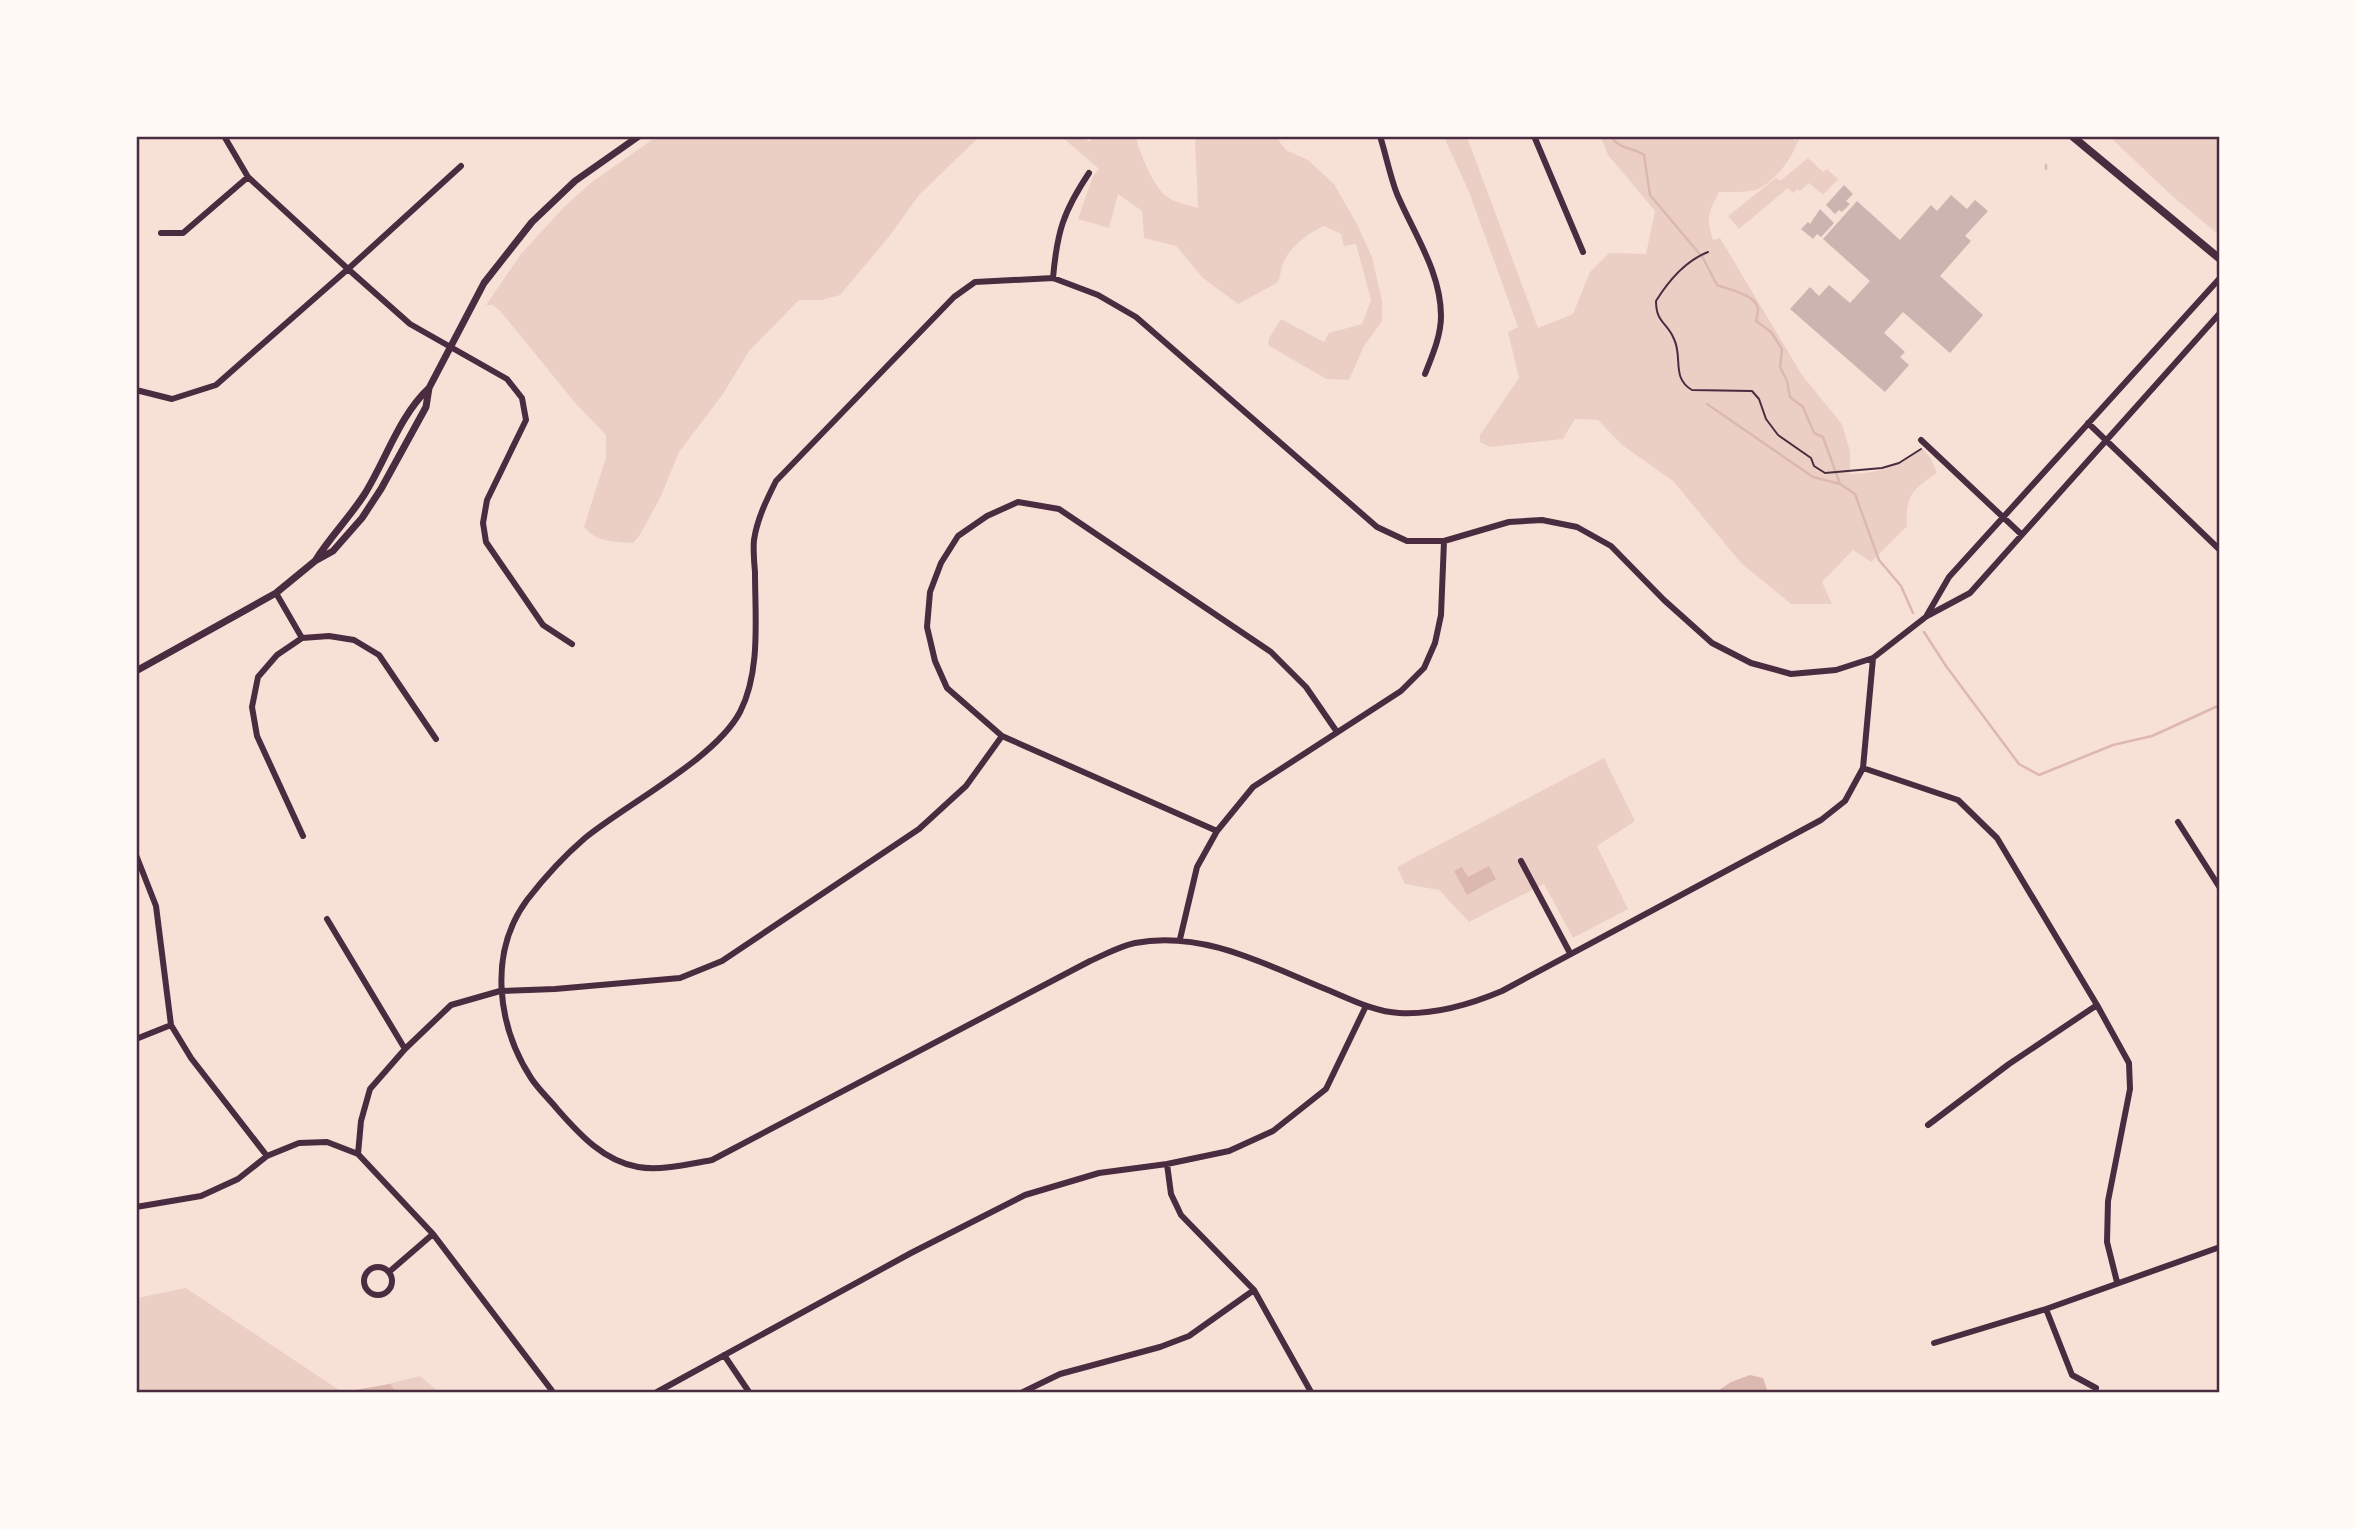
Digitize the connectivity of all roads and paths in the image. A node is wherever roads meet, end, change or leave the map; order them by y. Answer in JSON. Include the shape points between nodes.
{"nodes":[{"id":1,"x":224,"y":136,"type":"edge"},
{"id":2,"x":639,"y":136,"type":"edge"},
{"id":3,"x":1380,"y":136,"type":"edge"},
{"id":4,"x":1534,"y":136,"type":"edge"},
{"id":5,"x":2072,"y":136,"type":"edge"},
{"id":6,"x":461,"y":166,"type":"dead end"},
{"id":7,"x":1088,"y":173,"type":"dead end"},
{"id":8,"x":248,"y":177,"type":"junction"},
{"id":9,"x":161,"y":233,"type":"dead end"},
{"id":10,"x":1583,"y":252,"type":"dead end"},
{"id":11,"x":1708,"y":252,"type":"dead end"},
{"id":12,"x":2220,"y":259,"type":"edge"},
{"id":13,"x":348,"y":270,"type":"junction"},
{"id":14,"x":1053,"y":278,"type":"junction"},
{"id":15,"x":2220,"y":278,"type":"edge"},
{"id":16,"x":2220,"y":313,"type":"edge"},
{"id":17,"x":450,"y":346,"type":"junction"},
{"id":18,"x":1425,"y":374,"type":"dead end"},
{"id":19,"x":429,"y":388,"type":"junction"},
{"id":20,"x":136,"y":390,"type":"edge"},
{"id":21,"x":2088,"y":423,"type":"junction"},
{"id":22,"x":1920,"y":440,"type":"dead end"},
{"id":23,"x":2106,"y":441,"type":"junction"},
{"id":24,"x":1922,"y":449,"type":"dead end"},
{"id":25,"x":2004,"y":517,"type":"junction"},
{"id":26,"x":2021,"y":534,"type":"junction"},
{"id":27,"x":1444,"y":541,"type":"junction"},
{"id":28,"x":2220,"y":550,"type":"edge"},
{"id":29,"x":315,"y":561,"type":"junction"},
{"id":30,"x":276,"y":593,"type":"junction"},
{"id":31,"x":1927,"y":616,"type":"junction"},
{"id":32,"x":302,"y":638,"type":"junction"},
{"id":33,"x":572,"y":644,"type":"dead end"},
{"id":34,"x":1873,"y":658,"type":"junction"},
{"id":35,"x":136,"y":671,"type":"edge"},
{"id":36,"x":1338,"y":732,"type":"junction"},
{"id":37,"x":1002,"y":736,"type":"junction"},
{"id":38,"x":436,"y":739,"type":"dead end"},
{"id":39,"x":1863,"y":768,"type":"junction"},
{"id":40,"x":2178,"y":822,"type":"dead end"},
{"id":41,"x":1217,"y":831,"type":"junction"},
{"id":42,"x":303,"y":835,"type":"dead end"},
{"id":43,"x":136,"y":855,"type":"edge"},
{"id":44,"x":1521,"y":861,"type":"dead end"},
{"id":45,"x":2220,"y":888,"type":"edge"},
{"id":46,"x":327,"y":919,"type":"dead end"},
{"id":47,"x":1180,"y":939,"type":"junction"},
{"id":48,"x":1570,"y":953,"type":"junction"},
{"id":49,"x":500,"y":991,"type":"junction"},
{"id":50,"x":2097,"y":1005,"type":"junction"},
{"id":51,"x":1366,"y":1006,"type":"junction"},
{"id":52,"x":171,"y":1025,"type":"junction"},
{"id":53,"x":136,"y":1039,"type":"edge"},
{"id":54,"x":405,"y":1049,"type":"junction"},
{"id":55,"x":1928,"y":1125,"type":"dead end"},
{"id":56,"x":358,"y":1154,"type":"junction"},
{"id":57,"x":267,"y":1156,"type":"junction"},
{"id":58,"x":1167,"y":1164,"type":"junction"},
{"id":59,"x":136,"y":1207,"type":"edge"},
{"id":60,"x":432,"y":1234,"type":"junction"},
{"id":61,"x":2220,"y":1247,"type":"edge"},
{"id":62,"x":389,"y":1272,"type":"junction"},
{"id":63,"x":2117,"y":1282,"type":"junction"},
{"id":64,"x":1254,"y":1290,"type":"junction"},
{"id":65,"x":2046,"y":1309,"type":"junction"},
{"id":66,"x":1934,"y":1343,"type":"dead end"},
{"id":67,"x":724,"y":1355,"type":"junction"},
{"id":68,"x":2096,"y":1388,"type":"dead end"},
{"id":69,"x":553,"y":1392,"type":"edge"},
{"id":70,"x":657,"y":1392,"type":"edge"},
{"id":71,"x":749,"y":1392,"type":"edge"},
{"id":72,"x":1023,"y":1392,"type":"edge"},
{"id":73,"x":1311,"y":1392,"type":"edge"}],
"edges":[{"from":1,"to":8,"type":"street"},
{"from":2,"to":17,"type":"street","via":[[575,181],[532,222],[484,283]]},
{"from":3,"to":18,"type":"street","via":[[1396,192],[1439,292],[1437,342]]},
{"from":4,"to":10,"type":"street"},
{"from":5,"to":12,"type":"main road"},
{"from":6,"to":13,"type":"street"},
{"from":7,"to":14,"type":"street","via":[[1070,201],[1056,240]]},
{"from":8,"to":9,"type":"street","via":[[183,233]]},
{"from":8,"to":13,"type":"street"},
{"from":11,"to":24,"type":"path","via":[[1676,273],[1656,301],[1659,320],[1674,337],[1685,386],[1752,391],[1777,435],[1811,458],[1819,470],[1882,468]]},
{"from":13,"to":17,"type":"street","via":[[410,324]]},
{"from":13,"to":20,"type":"street","via":[[216,385],[172,399]]},
{"from":14,"to":27,"type":"street","via":[[1098,295],[1136,317],[1377,527],[1408,541]]},
{"from":14,"to":49,"type":"street","via":[[975,282],[954,297],[776,481],[754,540],[753,670],[740,711],[720,739],[585,838],[534,892],[513,925],[502,958]]},
{"from":15,"to":21,"type":"street"},
{"from":16,"to":23,"type":"street"},
{"from":17,"to":19,"type":"street"},
{"from":17,"to":33,"type":"street","via":[[507,379],[522,398],[526,420],[487,499],[486,542],[543,625]]},
{"from":19,"to":29,"type":"street","via":[[414,402],[356,507]]},
{"from":19,"to":29,"type":"street","via":[[426,407],[374,501],[334,551]]},
{"from":21,"to":23,"type":"street"},
{"from":21,"to":25,"type":"street"},
{"from":22,"to":25,"type":"street"},
{"from":23,"to":26,"type":"street"},
{"from":23,"to":28,"type":"street"},
{"from":25,"to":26,"type":"street"},
{"from":25,"to":31,"type":"street","via":[[1949,577]]},
{"from":26,"to":31,"type":"street","via":[[1970,593]]},
{"from":27,"to":34,"type":"street","via":[[1509,522],[1542,520],[1577,527],[1611,545],[1712,643],[1751,663],[1791,674],[1836,670]]},
{"from":27,"to":36,"type":"street","via":[[1441,615],[1424,668],[1401,691]]},
{"from":29,"to":30,"type":"street"},
{"from":30,"to":32,"type":"street"},
{"from":30,"to":35,"type":"street"},
{"from":31,"to":34,"type":"street"},
{"from":32,"to":38,"type":"street","via":[[354,640],[379,655]]},
{"from":32,"to":42,"type":"street","via":[[277,655],[258,677],[252,707],[257,736]]},
{"from":34,"to":39,"type":"street"},
{"from":36,"to":37,"type":"street","via":[[1306,687],[1271,652],[1059,509],[1018,502],[958,536],[930,592],[927,627],[934,661],[947,688]]},
{"from":36,"to":41,"type":"street","via":[[1253,787]]},
{"from":37,"to":41,"type":"street"},
{"from":37,"to":49,"type":"street","via":[[966,786],[919,829],[722,961],[680,978]]},
{"from":39,"to":48,"type":"street","via":[[1845,801],[1821,820]]},
{"from":39,"to":50,"type":"street","via":[[1958,800],[1997,838]]},
{"from":40,"to":45,"type":"street"},
{"from":41,"to":47,"type":"street","via":[[1197,867]]},
{"from":43,"to":52,"type":"street","via":[[156,906]]},
{"from":44,"to":48,"type":"street"},
{"from":46,"to":54,"type":"street"},
{"from":47,"to":49,"type":"street","via":[[1133,943],[1090,961],[712,1160],[682,1166],[639,1167],[603,1154],[575,1130],[531,1078],[507,1027]]},
{"from":47,"to":51,"type":"street","via":[[1223,947]]},
{"from":48,"to":51,"type":"street","via":[[1470,1005],[1398,1013]]},
{"from":49,"to":54,"type":"street","via":[[451,1005]]},
{"from":50,"to":55,"type":"street"},
{"from":50,"to":63,"type":"street","via":[[2129,1063],[2130,1089],[2108,1201],[2107,1242]]},
{"from":51,"to":58,"type":"street","via":[[1326,1089],[1273,1131],[1229,1151]]},
{"from":52,"to":53,"type":"street"},
{"from":52,"to":57,"type":"street"},
{"from":54,"to":56,"type":"street","via":[[370,1088]]},
{"from":56,"to":57,"type":"street","via":[[327,1142],[299,1143]]},
{"from":56,"to":60,"type":"street"},
{"from":57,"to":59,"type":"street","via":[[239,1179],[201,1196]]},
{"from":58,"to":64,"type":"street","via":[[1171,1194],[1181,1215]]},
{"from":58,"to":67,"type":"street","via":[[1099,1174],[1026,1195],[958,1227]]},
{"from":60,"to":62,"type":"street"},
{"from":60,"to":69,"type":"street"},
{"from":61,"to":63,"type":"street"},
{"from":62,"to":62,"type":"street","via":[[379,1267],[369,1270],[363,1279],[366,1290],[376,1296],[387,1292],[392,1283]]},
{"from":63,"to":65,"type":"street"},
{"from":64,"to":72,"type":"street","via":[[1189,1336],[1060,1374]]},
{"from":64,"to":73,"type":"street"},
{"from":65,"to":66,"type":"street"},
{"from":65,"to":68,"type":"street","via":[[2073,1375]]},
{"from":67,"to":70,"type":"street"},
{"from":67,"to":71,"type":"street"}]}
